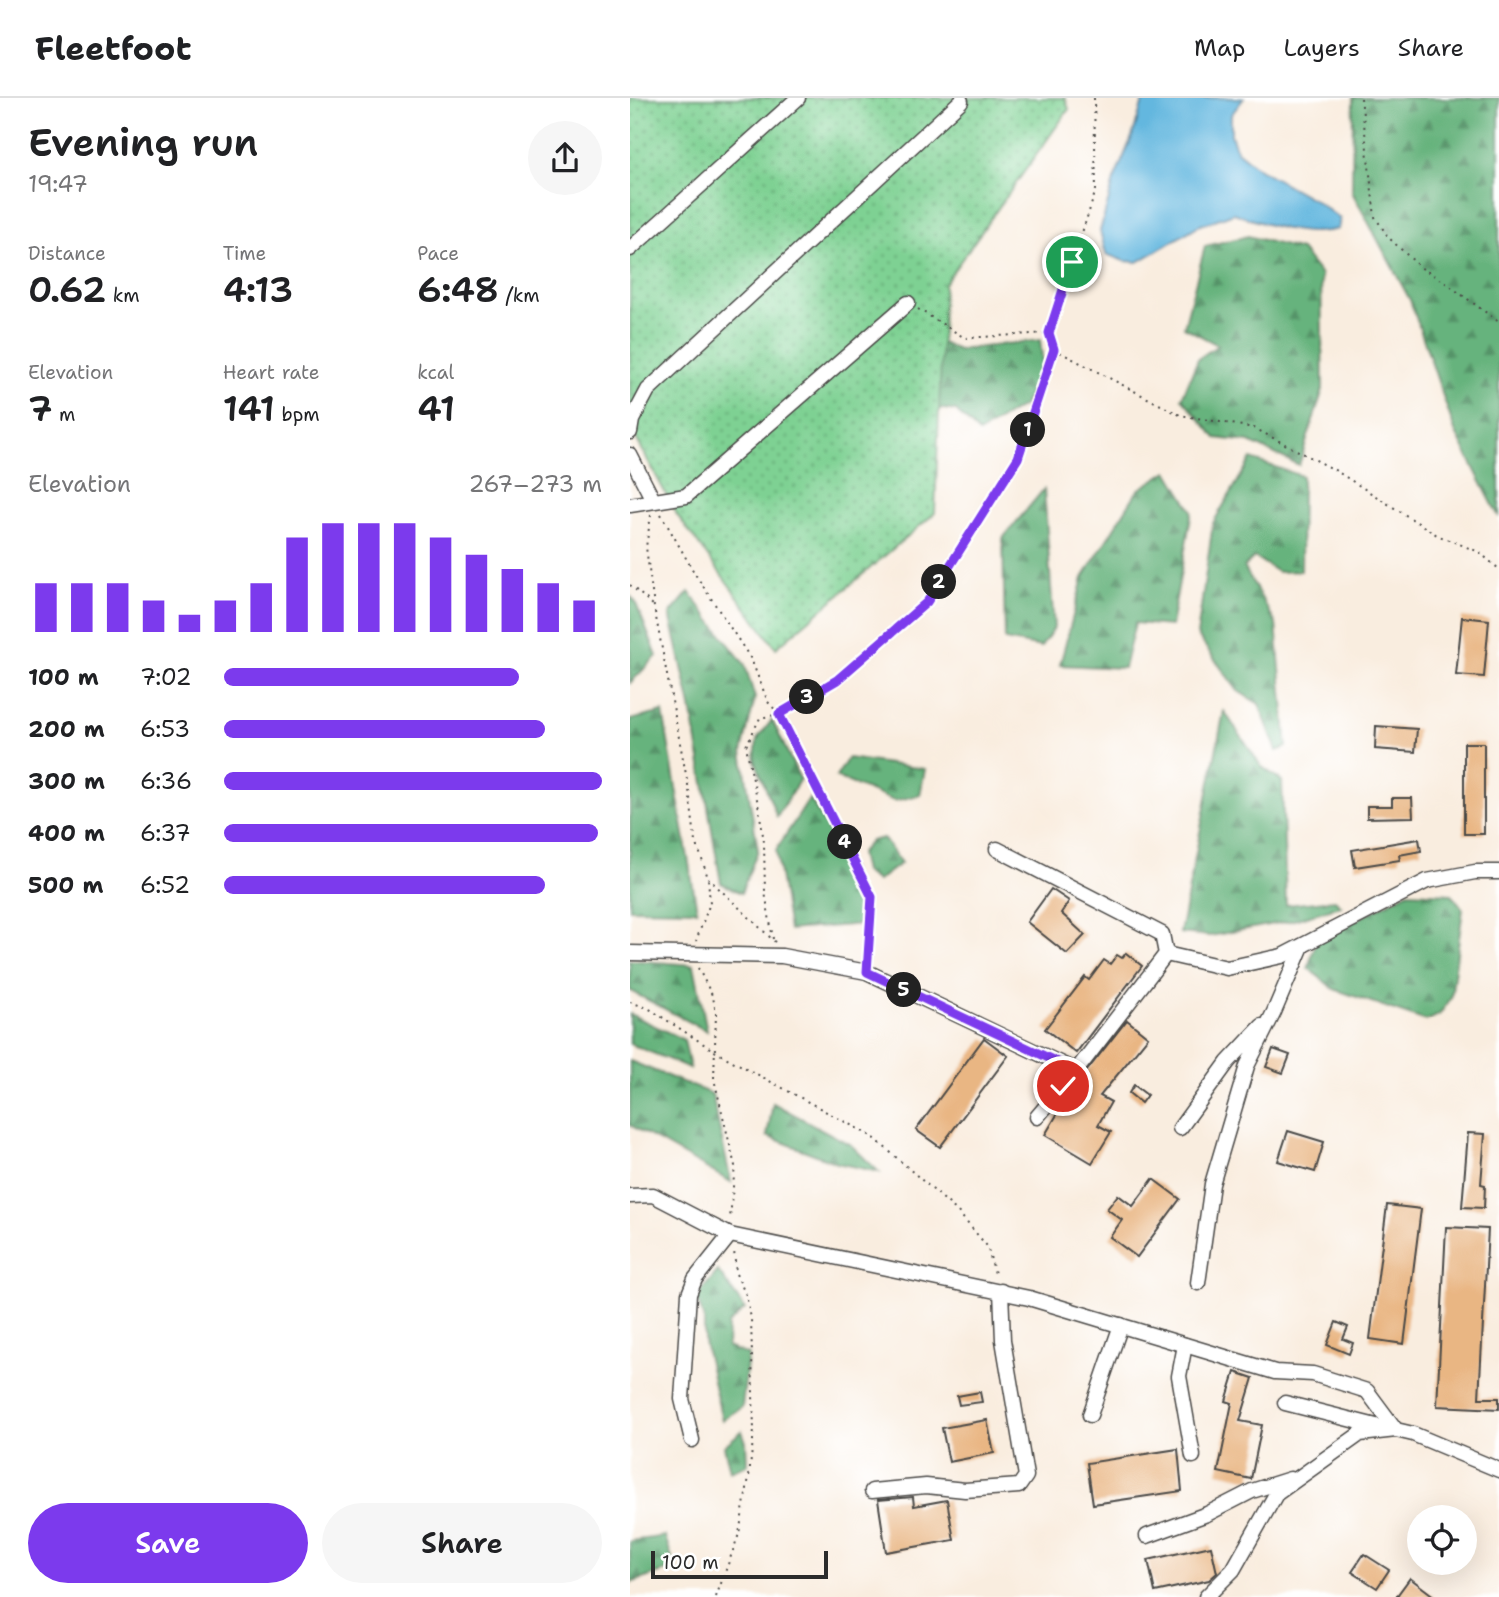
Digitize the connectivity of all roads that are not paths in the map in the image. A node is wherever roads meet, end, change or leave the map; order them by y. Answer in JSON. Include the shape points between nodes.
{"nodes":[{"id":1,"x":798,"y":98,"type":"edge"},
{"id":2,"x":961,"y":100,"type":"dead end"},
{"id":3,"x":630,"y":249,"type":"edge"},
{"id":4,"x":908,"y":303,"type":"road end"},
{"id":5,"x":630,"y":432,"type":"edge"},
{"id":6,"x":630,"y":455,"type":"edge"},
{"id":7,"x":653,"y":500,"type":"junction"},
{"id":8,"x":630,"y":505,"type":"edge"},
{"id":9,"x":997,"y":849,"type":"dead end"},
{"id":10,"x":1499,"y":872,"type":"edge"},
{"id":11,"x":1302,"y":946,"type":"junction"},
{"id":12,"x":630,"y":953,"type":"edge"},
{"id":13,"x":1166,"y":954,"type":"junction"},
{"id":14,"x":1274,"y":1012,"type":"junction"},
{"id":15,"x":1076,"y":1071,"type":"junction"},
{"id":16,"x":1037,"y":1117,"type":"dead end"},
{"id":17,"x":1180,"y":1128,"type":"dead end"},
{"id":18,"x":630,"y":1196,"type":"edge"},
{"id":19,"x":730,"y":1235,"type":"junction"},
{"id":20,"x":1198,"y":1283,"type":"dead end"},
{"id":21,"x":1001,"y":1291,"type":"junction"},
{"id":22,"x":1121,"y":1325,"type":"junction"},
{"id":23,"x":1185,"y":1345,"type":"junction"},
{"id":24,"x":1284,"y":1404,"type":"dead end"},
{"id":25,"x":1090,"y":1415,"type":"dead end"},
{"id":26,"x":1396,"y":1430,"type":"junction"},
{"id":27,"x":692,"y":1440,"type":"dead end"},
{"id":28,"x":1193,"y":1456,"type":"dead end"},
{"id":29,"x":1499,"y":1470,"type":"edge"},
{"id":30,"x":1298,"y":1477,"type":"junction"},
{"id":31,"x":872,"y":1491,"type":"dead end"},
{"id":32,"x":1147,"y":1536,"type":"dead end"},
{"id":33,"x":1206,"y":1597,"type":"edge"}],
"edges":[{"from":1,"to":3,"type":"street"},
{"from":2,"to":5,"type":"street","via":[[648,390]]},
{"from":4,"to":7,"type":"street","via":[[686,496]]},
{"from":6,"to":7,"type":"street"},
{"from":7,"to":8,"type":"street"},
{"from":9,"to":13,"type":"street","via":[[1162,934]]},
{"from":10,"to":11,"type":"street","via":[[1427,881]]},
{"from":11,"to":13,"type":"street","via":[[1282,956],[1227,968]]},
{"from":11,"to":14,"type":"street"},
{"from":12,"to":15,"type":"street","via":[[782,956],[867,972]]},
{"from":13,"to":15,"type":"street"},
{"from":14,"to":17,"type":"street","via":[[1228,1062]]},
{"from":14,"to":20,"type":"street","via":[[1247,1066],[1212,1184]]},
{"from":15,"to":16,"type":"street"},
{"from":18,"to":19,"type":"street","via":[[653,1195]]},
{"from":19,"to":21,"type":"street"},
{"from":19,"to":27,"type":"street","via":[[695,1279],[689,1294],[682,1399]]},
{"from":21,"to":22,"type":"street"},
{"from":21,"to":31,"type":"street","via":[[1003,1340],[1026,1476],[1019,1486]]},
{"from":22,"to":23,"type":"street"},
{"from":22,"to":25,"type":"street"},
{"from":23,"to":26,"type":"street","via":[[1275,1372],[1313,1374],[1367,1391]]},
{"from":23,"to":28,"type":"street","via":[[1180,1376]]},
{"from":24,"to":26,"type":"street"},
{"from":26,"to":29,"type":"street"},
{"from":26,"to":30,"type":"street","via":[[1360,1434]]},
{"from":30,"to":32,"type":"street","via":[[1252,1491]]},
{"from":30,"to":33,"type":"street","via":[[1276,1494],[1233,1570]]}]}
